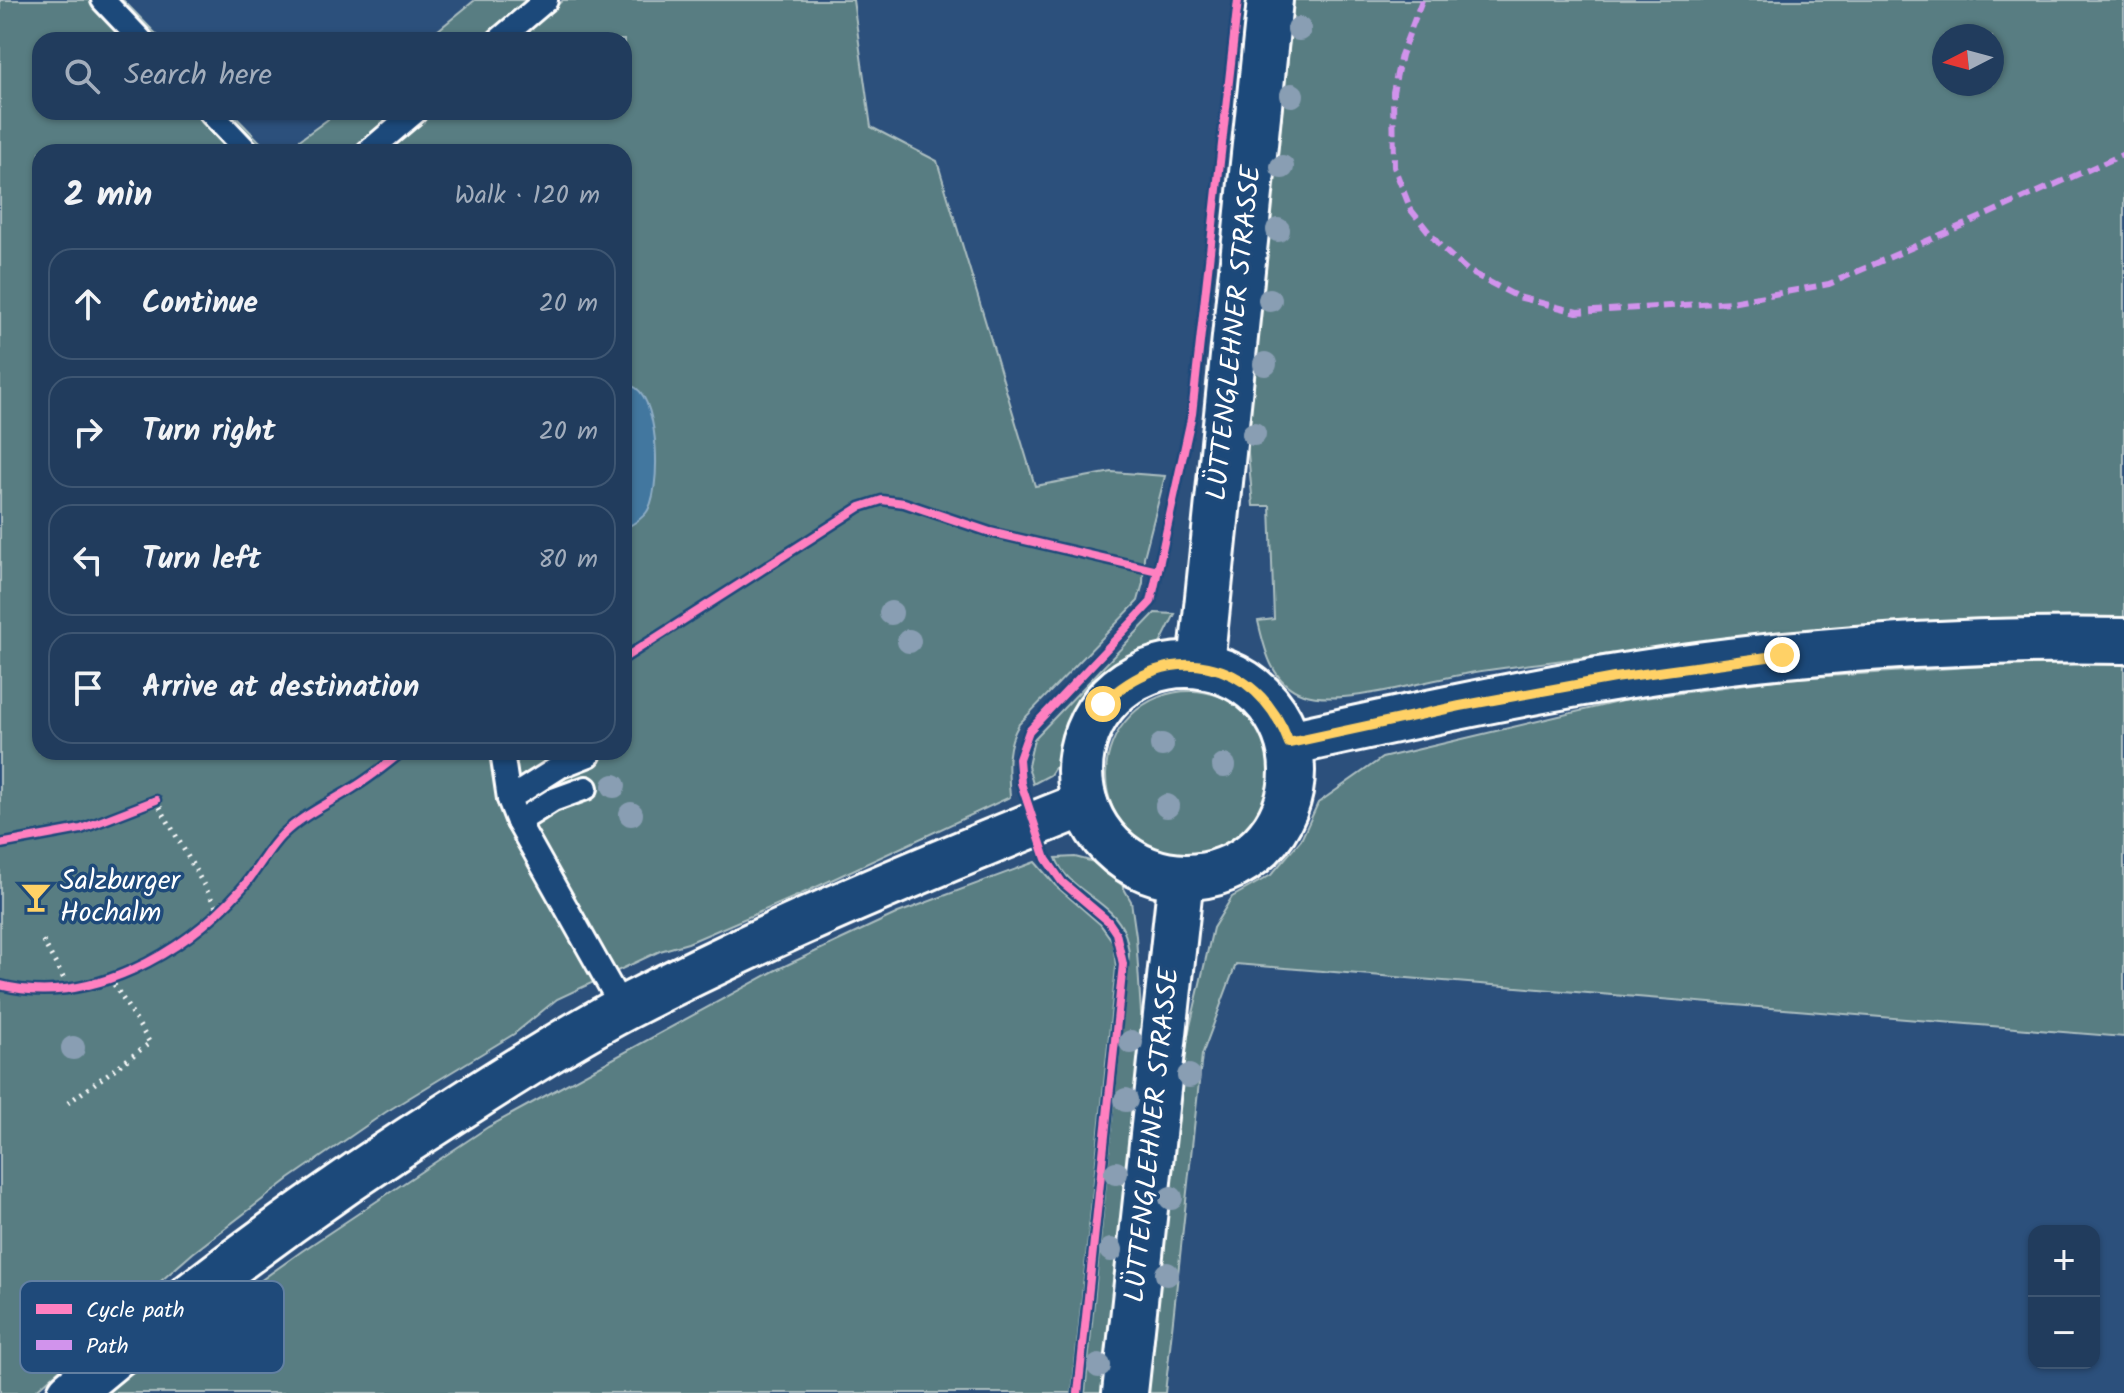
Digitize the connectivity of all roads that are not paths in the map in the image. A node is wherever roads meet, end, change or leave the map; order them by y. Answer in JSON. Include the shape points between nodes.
{"nodes":[{"id":1,"x":103,"y":0,"type":"edge"},
{"id":2,"x":546,"y":0,"type":"edge"},
{"id":3,"x":1270,"y":0,"type":"edge"},
{"id":4,"x":133,"y":32,"type":"edge"},
{"id":5,"x":508,"y":32,"type":"edge"},
{"id":6,"x":218,"y":120,"type":"edge"},
{"id":7,"x":406,"y":120,"type":"edge"},
{"id":8,"x":240,"y":144,"type":"edge"},
{"id":9,"x":377,"y":144,"type":"edge"},
{"id":10,"x":2124,"y":641,"type":"edge"},
{"id":11,"x":1201,"y":665,"type":"junction"},
{"id":12,"x":1289,"y":743,"type":"junction"},
{"id":13,"x":503,"y":760,"type":"edge"},
{"id":14,"x":576,"y":760,"type":"edge"},
{"id":15,"x":586,"y":788,"type":"dead end"},
{"id":16,"x":509,"y":799,"type":"junction"},
{"id":17,"x":1085,"y":804,"type":"junction"},
{"id":18,"x":518,"y":822,"type":"junction"},
{"id":19,"x":1181,"y":877,"type":"junction"},
{"id":20,"x":623,"y":1009,"type":"junction"},
{"id":21,"x":209,"y":1281,"type":"edge"},
{"id":22,"x":94,"y":1373,"type":"edge"},
{"id":23,"x":70,"y":1393,"type":"edge"},
{"id":24,"x":1125,"y":1393,"type":"edge"}],
"edges":[{"from":1,"to":4,"type":"lane"},
{"from":2,"to":5,"type":"lane"},
{"from":3,"to":11,"type":"main road","name":"LÜTTENGLEHNER STRASSE"},
{"from":6,"to":8,"type":"lane"},
{"from":7,"to":9,"type":"lane"},
{"from":10,"to":12,"type":"main road","via":[[1921,644],[1782,655],[1614,678]]},
{"from":11,"to":12,"type":"main road","via":[[1255,690],[1281,723]]},
{"from":11,"to":17,"type":"main road","via":[[1155,669],[1117,689],[1103,704],[1084,741],[1080,762]]},
{"from":12,"to":19,"type":"main road","via":[[1287,805],[1267,840],[1237,864]]},
{"from":13,"to":16,"type":"lane"},
{"from":14,"to":16,"type":"lane"},
{"from":15,"to":18,"type":"lane","via":[[553,800]]},
{"from":16,"to":18,"type":"lane"},
{"from":17,"to":19,"type":"main road","via":[[1120,854],[1159,874]]},
{"from":17,"to":20,"type":"main road","via":[[820,913]]},
{"from":18,"to":20,"type":"lane"},
{"from":19,"to":24,"type":"main road","name":"LÜTTENGLEHNER STRASSE"},
{"from":20,"to":21,"type":"main road","via":[[442,1118]]},
{"from":22,"to":23,"type":"main road"}]}
